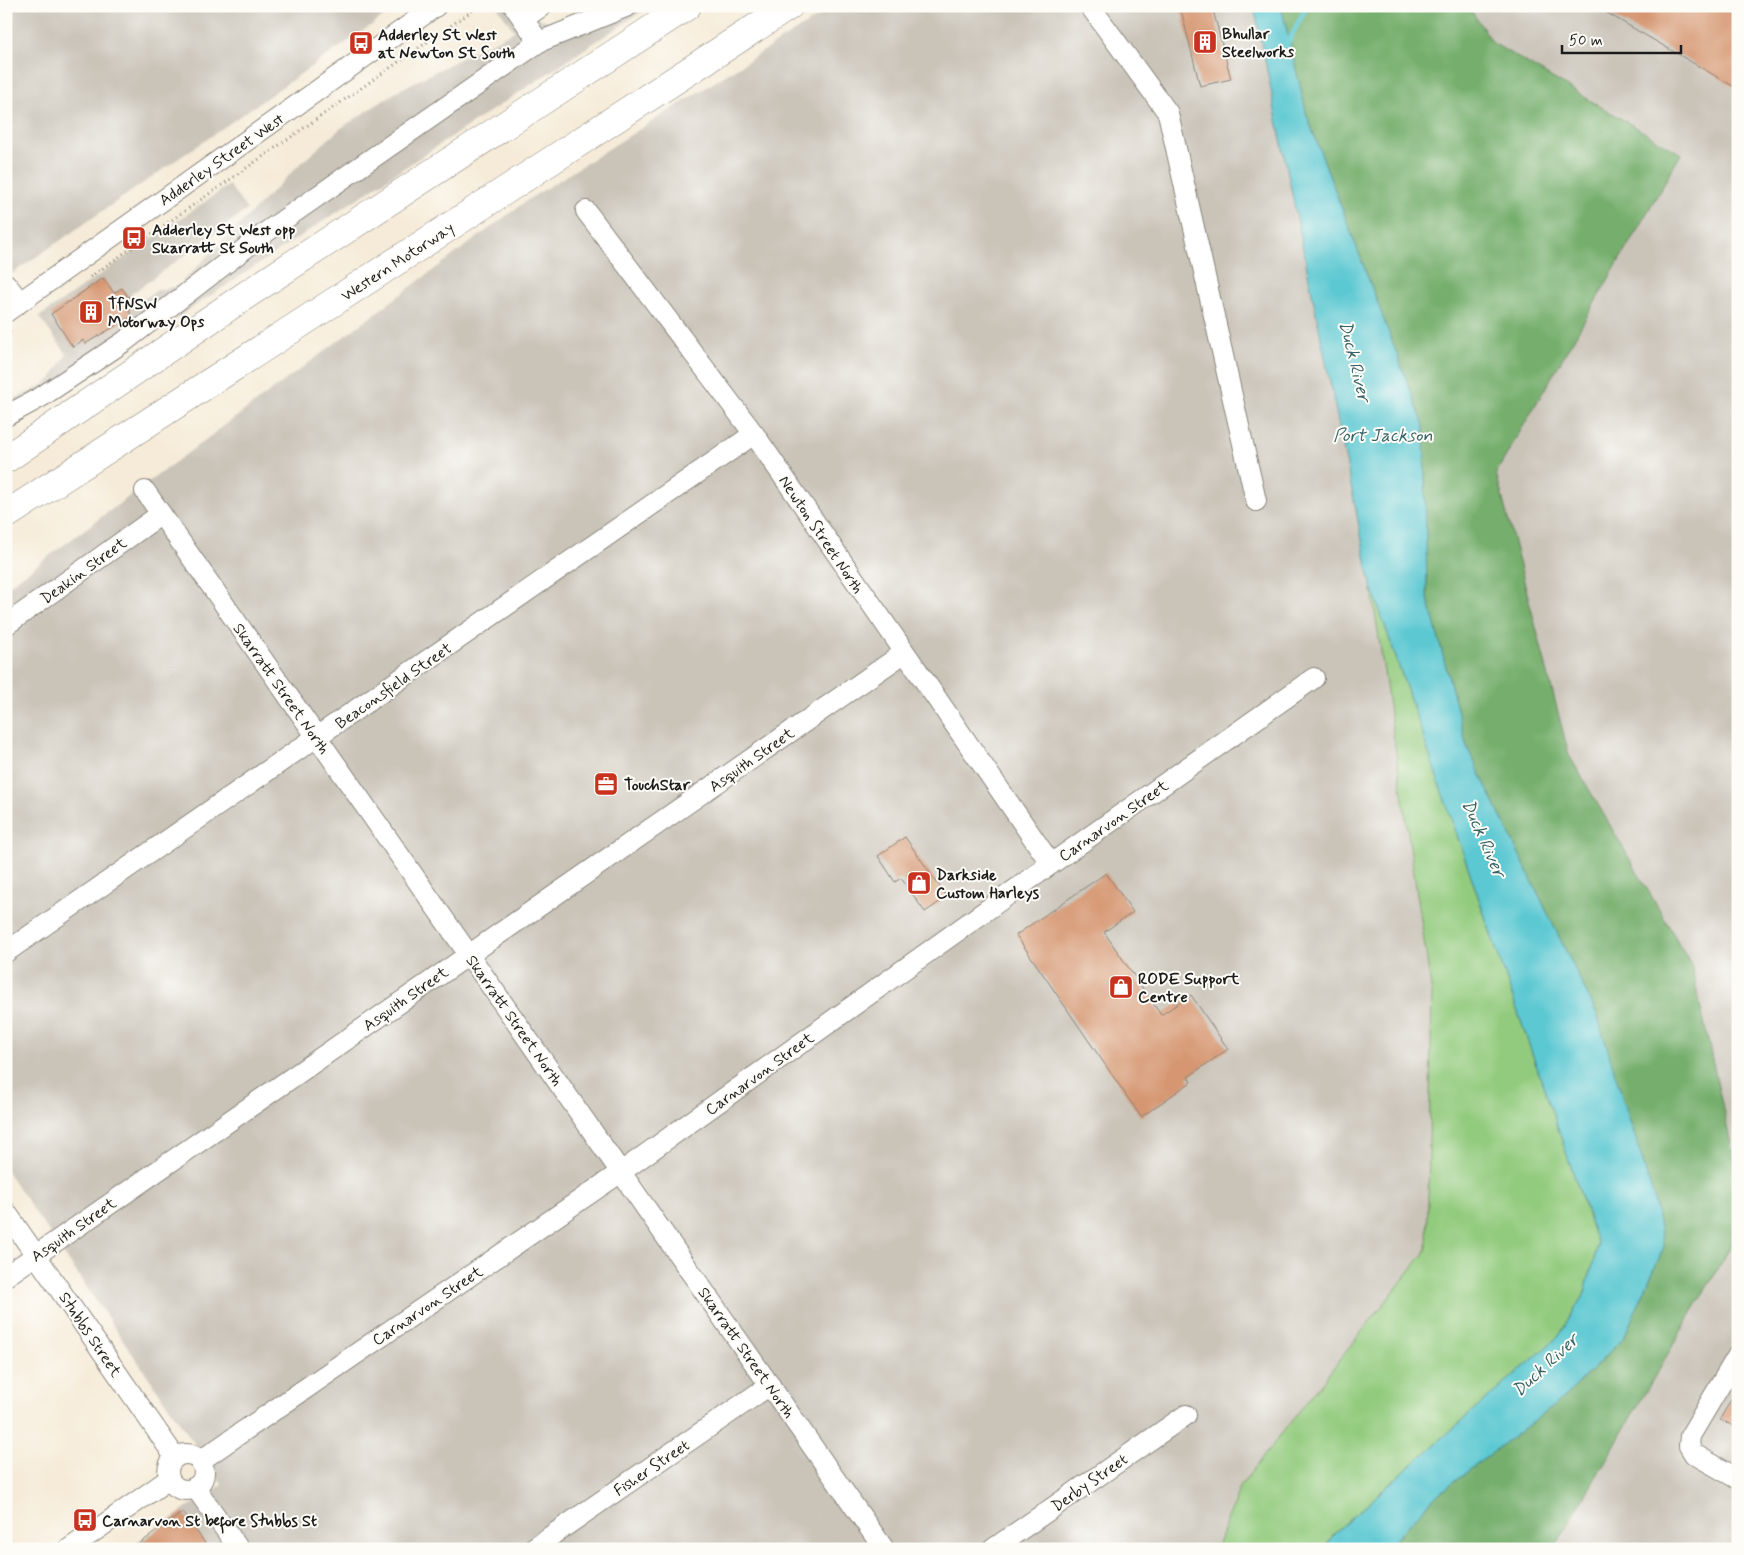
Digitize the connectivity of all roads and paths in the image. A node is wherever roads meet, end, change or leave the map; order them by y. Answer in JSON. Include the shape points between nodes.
{"nodes":[{"id":1,"x":436,"y":6,"type":"edge"},
{"id":2,"x":479,"y":6,"type":"edge"},
{"id":3,"x":542,"y":6,"type":"edge"},
{"id":4,"x":628,"y":6,"type":"edge"},
{"id":5,"x":687,"y":6,"type":"edge"},
{"id":6,"x":789,"y":6,"type":"edge"},
{"id":7,"x":1090,"y":6,"type":"edge"},
{"id":8,"x":518,"y":13,"type":"edge"},
{"id":9,"x":539,"y":42,"type":"junction"},
{"id":10,"x":586,"y":211,"type":"dead end"},
{"id":11,"x":87,"y":278,"type":"dead end"},
{"id":12,"x":6,"y":284,"type":"edge"},
{"id":13,"x":13,"y":307,"type":"edge"},
{"id":14,"x":6,"y":416,"type":"edge"},
{"id":15,"x":754,"y":434,"type":"junction"},
{"id":16,"x":6,"y":459,"type":"edge"},
{"id":17,"x":145,"y":491,"type":"dead end"},
{"id":18,"x":1256,"y":501,"type":"dead end"},
{"id":19,"x":161,"y":514,"type":"junction"},
{"id":20,"x":6,"y":515,"type":"edge"},
{"id":21,"x":6,"y":625,"type":"edge"},
{"id":22,"x":904,"y":653,"type":"junction"},
{"id":23,"x":1314,"y":678,"type":"dead end"},
{"id":24,"x":317,"y":738,"type":"junction"},
{"id":25,"x":1051,"y":864,"type":"junction"},
{"id":26,"x":6,"y":952,"type":"edge"},
{"id":27,"x":468,"y":954,"type":"junction"},
{"id":28,"x":621,"y":1172,"type":"junction"},
{"id":29,"x":6,"y":1212,"type":"edge"},
{"id":30,"x":37,"y":1255,"type":"junction"},
{"id":31,"x":6,"y":1276,"type":"edge"},
{"id":32,"x":1738,"y":1354,"type":"edge"},
{"id":33,"x":770,"y":1385,"type":"junction"},
{"id":34,"x":1186,"y":1415,"type":"dead end"},
{"id":35,"x":175,"y":1457,"type":"junction"},
{"id":36,"x":200,"y":1460,"type":"junction"},
{"id":37,"x":169,"y":1479,"type":"junction"},
{"id":38,"x":1738,"y":1479,"type":"edge"},
{"id":39,"x":195,"y":1487,"type":"junction"},
{"id":40,"x":69,"y":1549,"type":"edge"},
{"id":41,"x":239,"y":1549,"type":"edge"},
{"id":42,"x":532,"y":1549,"type":"edge"},
{"id":43,"x":884,"y":1549,"type":"edge"},
{"id":44,"x":992,"y":1549,"type":"edge"}],
"edges":[{"from":1,"to":13,"type":"street","name":"Adderley Street West"},
{"from":2,"to":11,"type":"path"},
{"from":3,"to":8,"type":"street"},
{"from":4,"to":9,"type":"street"},
{"from":5,"to":16,"type":"highway","via":[[246,295]]},
{"from":6,"to":20,"type":"highway","name":"Western Motorway"},
{"from":7,"to":18,"type":"street","via":[[1168,113]]},
{"from":8,"to":9,"type":"street"},
{"from":9,"to":14,"type":"street","via":[[269,230],[125,342]]},
{"from":10,"to":15,"type":"street","name":"Newton Street North"},
{"from":12,"to":13,"type":"street"},
{"from":15,"to":22,"type":"street","name":"Newton Street North"},
{"from":15,"to":24,"type":"street","name":"Beaconsfield Street"},
{"from":17,"to":19,"type":"street","name":"Skarratt Street North"},
{"from":19,"to":21,"type":"street","name":"Deakin Street"},
{"from":19,"to":24,"type":"street","name":"Skarratt Street North"},
{"from":22,"to":25,"type":"street","name":"Newton Street North"},
{"from":22,"to":27,"type":"street","name":"Asquith Street"},
{"from":23,"to":25,"type":"street","name":"Carnarvon Street"},
{"from":24,"to":26,"type":"street","name":"Beaconsfield Street"},
{"from":24,"to":27,"type":"street","name":"Skarratt Street North"},
{"from":25,"to":28,"type":"street","name":"Carnarvon Street"},
{"from":27,"to":28,"type":"street","name":"Skarratt Street North"},
{"from":27,"to":30,"type":"street","name":"Asquith Street"},
{"from":28,"to":33,"type":"street","name":"Skarratt Street North"},
{"from":28,"to":36,"type":"street","name":"Carnarvon Street"},
{"from":29,"to":30,"type":"street","name":"Stubbs Street"},
{"from":30,"to":31,"type":"street","name":"Asquith Street"},
{"from":30,"to":35,"type":"street","name":"Stubbs Street"},
{"from":32,"to":38,"type":"street","via":[[1690,1436],[1689,1446],[1694,1454]]},
{"from":33,"to":42,"type":"street","name":"Fisher Street"},
{"from":33,"to":43,"type":"street","name":"Skarratt Street North"},
{"from":34,"to":44,"type":"street","name":"Derby Street"},
{"from":35,"to":36,"type":"street","via":[[186,1454]]},
{"from":35,"to":37,"type":"street","via":[[168,1467]]},
{"from":36,"to":39,"type":"street","via":[[203,1478]]},
{"from":37,"to":39,"type":"street","via":[[178,1488],[190,1490]]},
{"from":37,"to":40,"type":"street"},
{"from":39,"to":41,"type":"street"}]}
